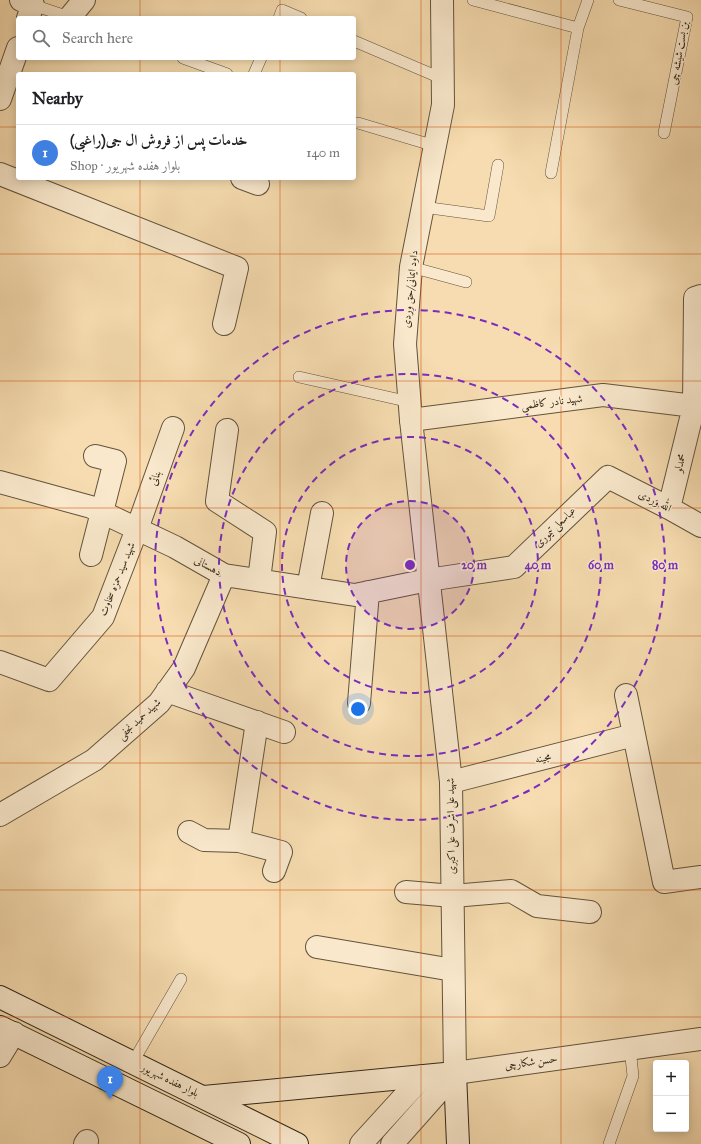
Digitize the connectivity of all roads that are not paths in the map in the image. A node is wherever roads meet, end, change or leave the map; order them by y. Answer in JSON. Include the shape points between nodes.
{"nodes":[{"id":1,"x":84,"y":0,"type":"edge"},
{"id":2,"x":442,"y":0,"type":"edge"},
{"id":3,"x":473,"y":0,"type":"edge"},
{"id":4,"x":588,"y":0,"type":"edge"},
{"id":5,"x":619,"y":0,"type":"edge"},
{"id":6,"x":487,"y":2,"type":"edge"},
{"id":7,"x":28,"y":8,"type":"edge"},
{"id":8,"x":62,"y":16,"type":"edge"},
{"id":9,"x":72,"y":16,"type":"edge"},
{"id":10,"x":280,"y":16,"type":"edge"},
{"id":11,"x":296,"y":16,"type":"edge"},
{"id":12,"x":578,"y":28,"type":"junction"},
{"id":13,"x":356,"y":42,"type":"edge"},
{"id":14,"x":16,"y":54,"type":"edge"},
{"id":15,"x":188,"y":60,"type":"edge"},
{"id":16,"x":260,"y":60,"type":"edge"},
{"id":17,"x":222,"y":72,"type":"edge"},
{"id":18,"x":255,"y":72,"type":"edge"},
{"id":19,"x":443,"y":79,"type":"junction"},
{"id":20,"x":0,"y":99,"type":"edge"},
{"id":21,"x":358,"y":123,"type":"dead end"},
{"id":22,"x":664,"y":133,"type":"dead end"},
{"id":23,"x":435,"y":146,"type":"junction"},
{"id":24,"x":498,"y":165,"type":"dead end"},
{"id":25,"x":551,"y":173,"type":"dead end"},
{"id":26,"x":0,"y":174,"type":"edge"},
{"id":27,"x":423,"y":207,"type":"junction"},
{"id":28,"x":411,"y":266,"type":"junction"},
{"id":29,"x":466,"y":282,"type":"dead end"},
{"id":30,"x":698,"y":297,"type":"edge"},
{"id":31,"x":224,"y":324,"type":"dead end"},
{"id":32,"x":299,"y":378,"type":"dead end"},
{"id":33,"x":694,"y":406,"type":"junction"},
{"id":34,"x":410,"y":411,"type":"junction"},
{"id":35,"x":173,"y":428,"type":"dead end"},
{"id":36,"x":227,"y":430,"type":"dead end"},
{"id":37,"x":95,"y":456,"type":"dead end"},
{"id":38,"x":608,"y":477,"type":"joint"},
{"id":39,"x":0,"y":482,"type":"edge"},
{"id":40,"x":669,"y":508,"type":"junction"},
{"id":41,"x":103,"y":512,"type":"junction"},
{"id":42,"x":322,"y":513,"type":"dead end"},
{"id":43,"x":701,"y":526,"type":"edge"},
{"id":44,"x":137,"y":529,"type":"junction"},
{"id":45,"x":92,"y":555,"type":"dead end"},
{"id":46,"x":224,"y":575,"type":"junction"},
{"id":47,"x":258,"y":580,"type":"junction"},
{"id":48,"x":428,"y":580,"type":"junction"},
{"id":49,"x":308,"y":588,"type":"junction"},
{"id":50,"x":368,"y":592,"type":"junction"},
{"id":51,"x":0,"y":662,"type":"edge"},
{"id":52,"x":167,"y":691,"type":"junction"},
{"id":53,"x":626,"y":695,"type":"dead end"},
{"id":54,"x":359,"y":703,"type":"dead end"},
{"id":55,"x":256,"y":722,"type":"junction"},
{"id":56,"x":284,"y":732,"type":"dead end"},
{"id":57,"x":634,"y":735,"type":"junction"},
{"id":58,"x":451,"y":782,"type":"junction"},
{"id":59,"x":0,"y":815,"type":"edge"},
{"id":60,"x":188,"y":832,"type":"dead end"},
{"id":61,"x":239,"y":840,"type":"junction"},
{"id":62,"x":274,"y":871,"type":"dead end"},
{"id":63,"x":701,"y":877,"type":"edge"},
{"id":64,"x":406,"y":892,"type":"dead end"},
{"id":65,"x":453,"y":896,"type":"junction"},
{"id":66,"x":590,"y":912,"type":"dead end"},
{"id":67,"x":317,"y":947,"type":"dead end"},
{"id":68,"x":453,"y":970,"type":"junction"},
{"id":69,"x":181,"y":979,"type":"dead end"},
{"id":70,"x":0,"y":997,"type":"edge"},
{"id":71,"x":7,"y":1030,"type":"edge"},
{"id":72,"x":701,"y":1039,"type":"edge"},
{"id":73,"x":630,"y":1048,"type":"junction"},
{"id":74,"x":0,"y":1056,"type":"edge"},
{"id":75,"x":133,"y":1062,"type":"junction"},
{"id":76,"x":455,"y":1073,"type":"junction"},
{"id":77,"x":423,"y":1076,"type":"junction"},
{"id":78,"x":204,"y":1097,"type":"junction"},
{"id":79,"x":232,"y":1142,"type":"edge"},
{"id":80,"x":297,"y":1144,"type":"edge"},
{"id":81,"x":361,"y":1144,"type":"edge"},
{"id":82,"x":392,"y":1144,"type":"edge"},
{"id":83,"x":458,"y":1144,"type":"edge"},
{"id":84,"x":609,"y":1144,"type":"edge"}],
"edges":[{"from":1,"to":9,"type":"street"},
{"from":2,"to":19,"type":"street","name":"داود ایمانی/حق وردی"},
{"from":3,"to":6,"type":"lane"},
{"from":4,"to":12,"type":"lane"},
{"from":5,"to":22,"type":"lane","name":"بن بست شیشه چی","via":[[687,17]]},
{"from":6,"to":12,"type":"lane"},
{"from":7,"to":8,"type":"lane"},
{"from":10,"to":11,"type":"lane","via":[[282,10]]},
{"from":12,"to":25,"type":"lane"},
{"from":13,"to":19,"type":"lane"},
{"from":14,"to":20,"type":"street"},
{"from":15,"to":17,"type":"lane"},
{"from":16,"to":18,"type":"lane"},
{"from":19,"to":23,"type":"street","name":"داود ایمانی/حق وردی","via":[[443,105]]},
{"from":21,"to":23,"type":"lane"},
{"from":23,"to":27,"type":"street","name":"داود ایمانی/حق وردی"},
{"from":24,"to":27,"type":"lane","via":[[489,216]]},
{"from":26,"to":31,"type":"street","via":[[237,268]]},
{"from":27,"to":28,"type":"street","name":"داود ایمانی/حق وردی"},
{"from":28,"to":29,"type":"lane"},
{"from":28,"to":34,"type":"street","name":"داود ایمانی/حق وردی","via":[[405,344]]},
{"from":30,"to":33,"type":"street","name":"محمدلو"},
{"from":32,"to":34,"type":"lane"},
{"from":33,"to":34,"type":"street","name":"شهید نادر کاظمی","via":[[602,396]]},
{"from":33,"to":40,"type":"street","name":"محمدلو"},
{"from":34,"to":48,"type":"street","name":"داود ایمانی/حق وردی"},
{"from":35,"to":44,"type":"street","name":"بنائی"},
{"from":36,"to":47,"type":"street","via":[[217,501],[265,532]]},
{"from":37,"to":41,"type":"street","via":[[115,461]]},
{"from":38,"to":40,"type":"street","name":"الله وردی"},
{"from":38,"to":48,"type":"street","name":"عباسعلی تیموری","via":[[514,567]]},
{"from":39,"to":41,"type":"street","name":"دهستانی"},
{"from":40,"to":43,"type":"street","name":"الله وردی"},
{"from":41,"to":44,"type":"street","name":"دهستانی"},
{"from":41,"to":45,"type":"street"},
{"from":42,"to":49,"type":"street"},
{"from":44,"to":46,"type":"street","name":"دهستانی"},
{"from":44,"to":51,"type":"street","name":"شهید سید حمزه سخاوت","via":[[103,617],[49,680]]},
{"from":46,"to":47,"type":"street","name":"دهستانی"},
{"from":46,"to":52,"type":"street","name":"شهید حمید نجفی","via":[[184,668]]},
{"from":47,"to":49,"type":"street","name":"دهستانی"},
{"from":48,"to":50,"type":"street","name":"دهستانی"},
{"from":48,"to":58,"type":"street","name":"شهید علی اشرف علی اکبری"},
{"from":49,"to":50,"type":"street","name":"دهستانی","via":[[355,595]]},
{"from":50,"to":54,"type":"street"},
{"from":52,"to":55,"type":"street"},
{"from":52,"to":59,"type":"street","name":"شهید حمید نجفی","via":[[159,703],[94,760]]},
{"from":53,"to":57,"type":"street"},
{"from":55,"to":56,"type":"street"},
{"from":55,"to":61,"type":"street"},
{"from":57,"to":58,"type":"street","name":"مجینه"},
{"from":57,"to":63,"type":"street","via":[[664,882]]},
{"from":58,"to":65,"type":"street","name":"شهید علی اشرف علی اکبری"},
{"from":60,"to":61,"type":"street","via":[[204,840]]},
{"from":61,"to":62,"type":"street","via":[[281,852]]},
{"from":64,"to":65,"type":"street"},
{"from":65,"to":66,"type":"street","via":[[511,892],[537,906]]},
{"from":65,"to":68,"type":"street","name":"شهید علی اشرف علی اکبری"},
{"from":67,"to":68,"type":"street"},
{"from":68,"to":76,"type":"street","name":"شهید علی اشرف علی اکبری"},
{"from":69,"to":75,"type":"lane"},
{"from":70,"to":75,"type":"street","name":"بلوار هفده شهریور"},
{"from":71,"to":74,"type":"street"},
{"from":71,"to":79,"type":"street"},
{"from":72,"to":73,"type":"street","name":"حسن شکارچی"},
{"from":73,"to":76,"type":"street","name":"حسن شکارچی"},
{"from":73,"to":84,"type":"lane","via":[[633,1076]]},
{"from":75,"to":78,"type":"street","name":"بلوار هفده شهریور"},
{"from":76,"to":77,"type":"street","name":"حسن شکارچی"},
{"from":76,"to":82,"type":"street"},
{"from":76,"to":83,"type":"street","name":"شهید علی اشرف علی اکبری"},
{"from":77,"to":78,"type":"street","name":"حسن شکارچی"},
{"from":77,"to":81,"type":"street"},
{"from":78,"to":80,"type":"street","name":"بلوار هفده شهریور"}]}
